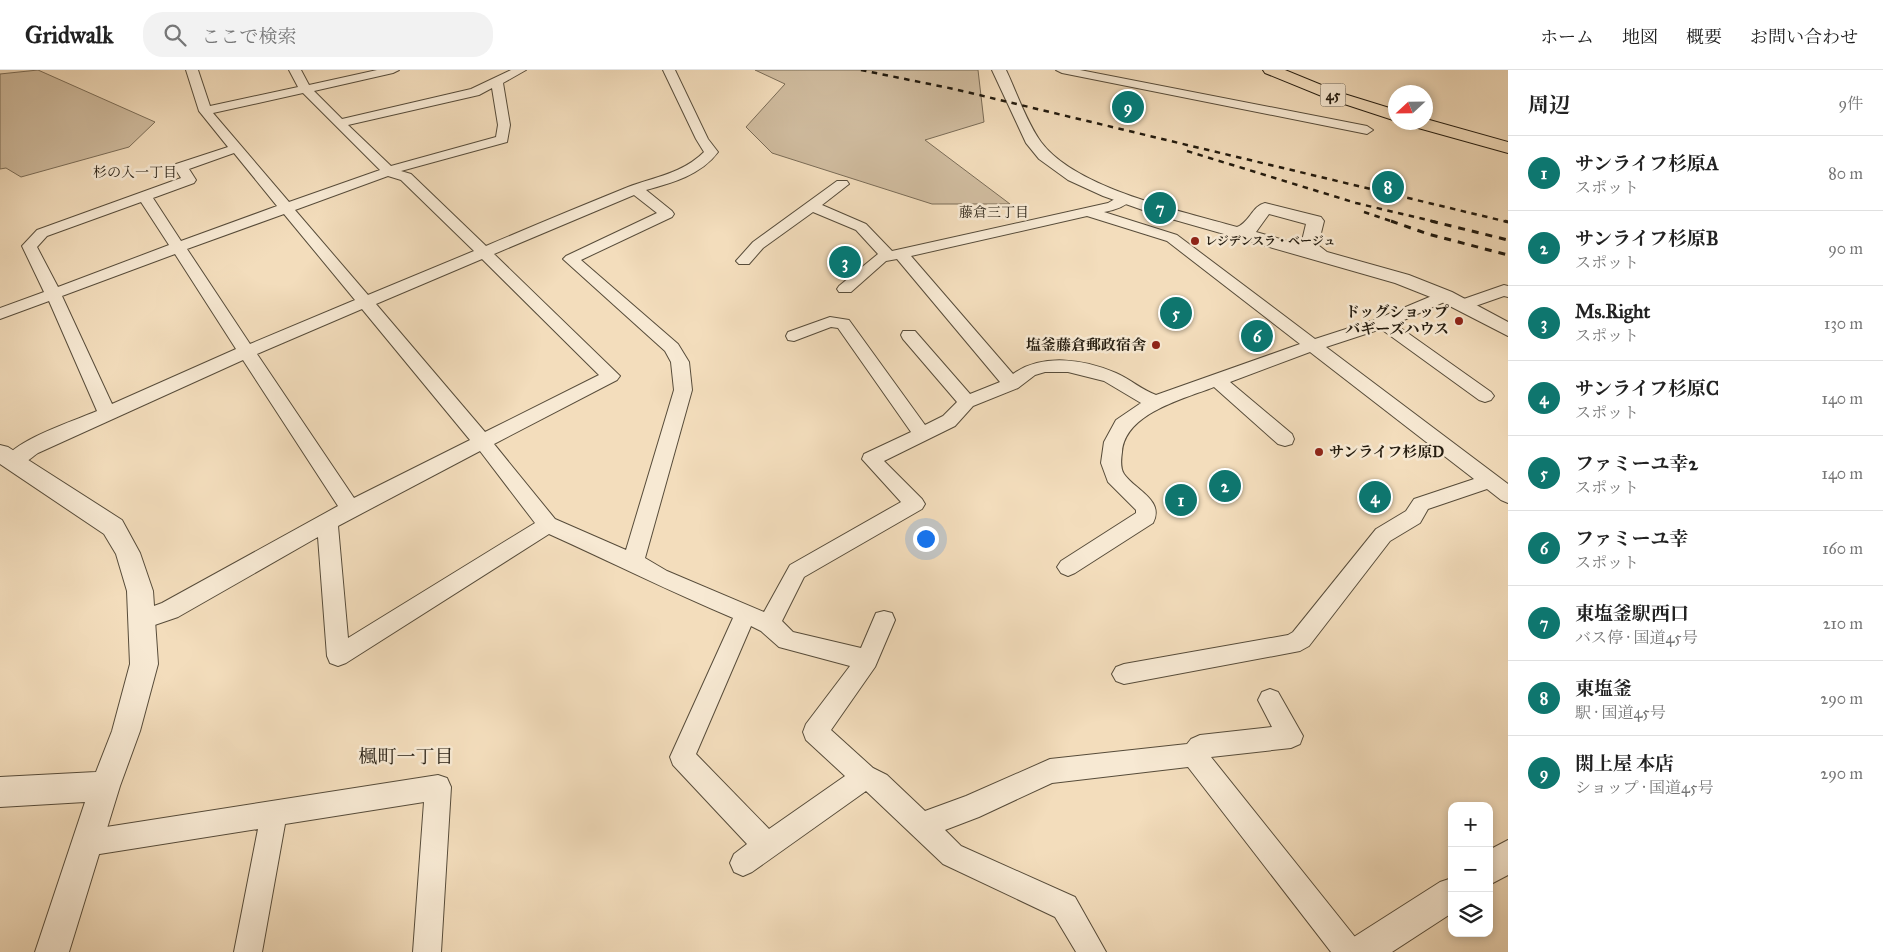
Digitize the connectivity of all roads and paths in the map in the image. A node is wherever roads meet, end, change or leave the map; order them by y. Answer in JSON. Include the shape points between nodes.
{"nodes":[{"id":1,"x":296,"y":70,"type":"edge"},
{"id":2,"x":393,"y":70,"type":"edge"},
{"id":3,"x":520,"y":70,"type":"edge"},
{"id":4,"x":669,"y":70,"type":"edge"},
{"id":5,"x":1000,"y":70,"type":"edge"},
{"id":6,"x":1062,"y":70,"type":"edge"},
{"id":7,"x":1271,"y":70,"type":"edge"},
{"id":8,"x":197,"y":71,"type":"edge"},
{"id":9,"x":497,"y":82,"type":"junction"},
{"id":10,"x":305,"y":88,"type":"junction"},
{"id":11,"x":204,"y":111,"type":"junction"},
{"id":12,"x":1388,"y":113,"type":"edge"},
{"id":13,"x":339,"y":123,"type":"junction"},
{"id":14,"x":1433,"y":127,"type":"edge"},
{"id":15,"x":1368,"y":130,"type":"dead end"},
{"id":16,"x":237,"y":148,"type":"junction"},
{"id":17,"x":1508,"y":148,"type":"edge"},
{"id":18,"x":390,"y":172,"type":"junction"},
{"id":19,"x":842,"y":184,"type":"dead end"},
{"id":20,"x":636,"y":189,"type":"junction"},
{"id":21,"x":145,"y":197,"type":"junction"},
{"id":22,"x":1125,"y":198,"type":"junction"},
{"id":23,"x":813,"y":207,"type":"junction"},
{"id":24,"x":288,"y":208,"type":"junction"},
{"id":25,"x":1090,"y":212,"type":"junction"},
{"id":26,"x":1238,"y":232,"type":"junction"},
{"id":27,"x":178,"y":247,"type":"junction"},
{"id":28,"x":483,"y":254,"type":"junction"},
{"id":29,"x":895,"y":255,"type":"junction"},
{"id":30,"x":1321,"y":256,"type":"junction"},
{"id":31,"x":744,"y":261,"type":"dead end"},
{"id":32,"x":845,"y":289,"type":"dead end"},
{"id":33,"x":1508,"y":292,"type":"edge"},
{"id":34,"x":54,"y":295,"type":"junction"},
{"id":35,"x":1445,"y":296,"type":"junction"},
{"id":36,"x":366,"y":303,"type":"junction"},
{"id":37,"x":1464,"y":305,"type":"junction"},
{"id":38,"x":0,"y":314,"type":"edge"},
{"id":39,"x":1383,"y":323,"type":"junction"},
{"id":40,"x":1508,"y":330,"type":"edge"},
{"id":41,"x":909,"y":335,"type":"dead end"},
{"id":42,"x":794,"y":336,"type":"dead end"},
{"id":43,"x":1311,"y":346,"type":"junction"},
{"id":44,"x":245,"y":352,"type":"junction"},
{"id":45,"x":1218,"y":381,"type":"junction"},
{"id":46,"x":1012,"y":384,"type":"junction"},
{"id":47,"x":1485,"y":396,"type":"dead end"},
{"id":48,"x":967,"y":402,"type":"junction"},
{"id":49,"x":1156,"y":402,"type":"junction"},
{"id":50,"x":108,"y":415,"type":"junction"},
{"id":51,"x":922,"y":434,"type":"junction"},
{"id":52,"x":1285,"y":439,"type":"dead end"},
{"id":53,"x":482,"y":441,"type":"junction"},
{"id":54,"x":6,"y":457,"type":"edge"},
{"id":55,"x":1490,"y":481,"type":"junction"},
{"id":56,"x":1508,"y":495,"type":"edge"},
{"id":57,"x":350,"y":509,"type":"junction"},
{"id":58,"x":327,"y":521,"type":"junction"},
{"id":59,"x":548,"y":525,"type":"junction"},
{"id":60,"x":634,"y":562,"type":"junction"},
{"id":61,"x":1068,"y":567,"type":"dead end"},
{"id":62,"x":746,"y":613,"type":"junction"},
{"id":63,"x":143,"y":620,"type":"junction"},
{"id":64,"x":884,"y":620,"type":"dead end"},
{"id":65,"x":769,"y":624,"type":"junction"},
{"id":66,"x":867,"y":660,"type":"junction"},
{"id":67,"x":1124,"y":674,"type":"dead end"},
{"id":68,"x":1270,"y":700,"type":"dead end"},
{"id":69,"x":1194,"y":755,"type":"junction"},
{"id":70,"x":864,"y":777,"type":"junction"},
{"id":71,"x":105,"y":786,"type":"junction"},
{"id":72,"x":0,"y":792,"type":"edge"},
{"id":73,"x":274,"y":813,"type":"junction"},
{"id":74,"x":920,"y":826,"type":"junction"},
{"id":75,"x":87,"y":843,"type":"junction"},
{"id":76,"x":768,"y":847,"type":"junction"},
{"id":77,"x":1508,"y":856,"type":"edge"},
{"id":78,"x":743,"y":864,"type":"dead end"},
{"id":79,"x":1493,"y":866,"type":"edge"},
{"id":80,"x":1448,"y":897,"type":"edge"},
{"id":81,"x":52,"y":952,"type":"edge"},
{"id":82,"x":248,"y":952,"type":"edge"},
{"id":83,"x":427,"y":952,"type":"edge"},
{"id":84,"x":1092,"y":952,"type":"edge"},
{"id":85,"x":1349,"y":952,"type":"edge"},
{"id":86,"x":1361,"y":952,"type":"edge"}],
"edges":[{"from":1,"to":10,"type":"street"},
{"from":2,"to":10,"type":"street"},
{"from":3,"to":9,"type":"street"},
{"from":4,"to":20,"type":"street","via":[[711,152],[679,175]]},
{"from":5,"to":22,"type":"street","via":[[1034,143],[1050,162]]},
{"from":6,"to":15,"type":"street"},
{"from":7,"to":12,"type":"highway","number":"45"},
{"from":8,"to":11,"type":"street"},
{"from":9,"to":13,"type":"street","via":[[476,92]]},
{"from":9,"to":18,"type":"street","via":[[504,125],[502,139]]},
{"from":10,"to":11,"type":"street"},
{"from":10,"to":13,"type":"street"},
{"from":11,"to":16,"type":"street"},
{"from":13,"to":18,"type":"street"},
{"from":14,"to":17,"type":"highway"},
{"from":16,"to":21,"type":"street","via":[[181,167],[189,180]]},
{"from":16,"to":24,"type":"street"},
{"from":18,"to":24,"type":"street"},
{"from":18,"to":28,"type":"street","via":[[406,177]]},
{"from":19,"to":23,"type":"street"},
{"from":20,"to":28,"type":"street"},
{"from":20,"to":60,"type":"street","via":[[667,214],[571,259],[672,348],[680,362],[683,390]]},
{"from":21,"to":27,"type":"street"},
{"from":21,"to":34,"type":"street","via":[[42,233],[29,246]]},
{"from":22,"to":25,"type":"street","via":[[1113,206]]},
{"from":22,"to":26,"type":"street"},
{"from":23,"to":29,"type":"street","via":[[861,227]]},
{"from":23,"to":31,"type":"street","via":[[758,245]]},
{"from":24,"to":27,"type":"street"},
{"from":24,"to":36,"type":"street"},
{"from":25,"to":29,"type":"street"},
{"from":25,"to":43,"type":"street","via":[[1172,238]]},
{"from":26,"to":30,"type":"street"},
{"from":26,"to":30,"type":"street","via":[[1250,228],[1266,208],[1315,221],[1309,246]]},
{"from":27,"to":34,"type":"street"},
{"from":27,"to":44,"type":"street"},
{"from":28,"to":36,"type":"street"},
{"from":28,"to":53,"type":"street","via":[[611,376]]},
{"from":29,"to":32,"type":"street","via":[[881,258]]},
{"from":29,"to":46,"type":"street","via":[[911,268]]},
{"from":30,"to":35,"type":"street","via":[[1402,279]]},
{"from":33,"to":37,"type":"street","via":[[1504,290]]},
{"from":34,"to":38,"type":"street"},
{"from":34,"to":50,"type":"street"},
{"from":35,"to":37,"type":"street"},
{"from":35,"to":39,"type":"street"},
{"from":36,"to":44,"type":"street"},
{"from":36,"to":53,"type":"street"},
{"from":37,"to":40,"type":"street"},
{"from":39,"to":43,"type":"street"},
{"from":39,"to":47,"type":"street"},
{"from":41,"to":48,"type":"street"},
{"from":42,"to":51,"type":"street","via":[[830,322],[843,324]]},
{"from":43,"to":45,"type":"street"},
{"from":43,"to":55,"type":"street"},
{"from":44,"to":50,"type":"street"},
{"from":44,"to":57,"type":"street"},
{"from":45,"to":49,"type":"street"},
{"from":45,"to":52,"type":"street"},
{"from":46,"to":48,"type":"street"},
{"from":46,"to":49,"type":"street","via":[[1029,371],[1044,366],[1068,366],[1110,377]]},
{"from":48,"to":51,"type":"street","via":[[949,421]]},
{"from":49,"to":61,"type":"street","via":[[1122,425],[1112,442],[1111,463],[1115,477],[1146,508],[1146,517]]},
{"from":50,"to":54,"type":"street"},
{"from":51,"to":65,"type":"street","via":[[871,459],[915,504],[797,571]]},
{"from":53,"to":57,"type":"street"},
{"from":53,"to":59,"type":"street"},
{"from":54,"to":63,"type":"street","via":[[113,527],[131,563],[140,591]]},
{"from":55,"to":56,"type":"street"},
{"from":55,"to":67,"type":"street","via":[[1421,504],[1413,517],[1384,534],[1301,639],[1292,644]]},
{"from":57,"to":58,"type":"street"},
{"from":58,"to":59,"type":"street","via":[[338,656]]},
{"from":58,"to":63,"type":"street","via":[[170,610]]},
{"from":59,"to":60,"type":"street"},
{"from":60,"to":62,"type":"street","via":[[659,577]]},
{"from":62,"to":65,"type":"street"},
{"from":62,"to":76,"type":"street","via":[[682,757]]},
{"from":63,"to":71,"type":"street","via":[[144,664],[126,731]]},
{"from":64,"to":66,"type":"street"},
{"from":65,"to":66,"type":"street","via":[[787,640]]},
{"from":66,"to":70,"type":"street","via":[[814,732]]},
{"from":68,"to":69,"type":"street","via":[[1290,736],[1200,746]]},
{"from":69,"to":74,"type":"street","via":[[1050,771],[970,808]]},
{"from":69,"to":85,"type":"street"},
{"from":70,"to":74,"type":"street","via":[[878,784]]},
{"from":70,"to":76,"type":"street"},
{"from":71,"to":72,"type":"street"},
{"from":71,"to":75,"type":"street"},
{"from":73,"to":75,"type":"street"},
{"from":73,"to":82,"type":"street"},
{"from":73,"to":83,"type":"street","via":[[438,787]]},
{"from":74,"to":84,"type":"street","via":[[952,855],[1065,907]]},
{"from":75,"to":81,"type":"street"},
{"from":76,"to":78,"type":"street"},
{"from":77,"to":79,"type":"street"},
{"from":80,"to":86,"type":"street"}]}
